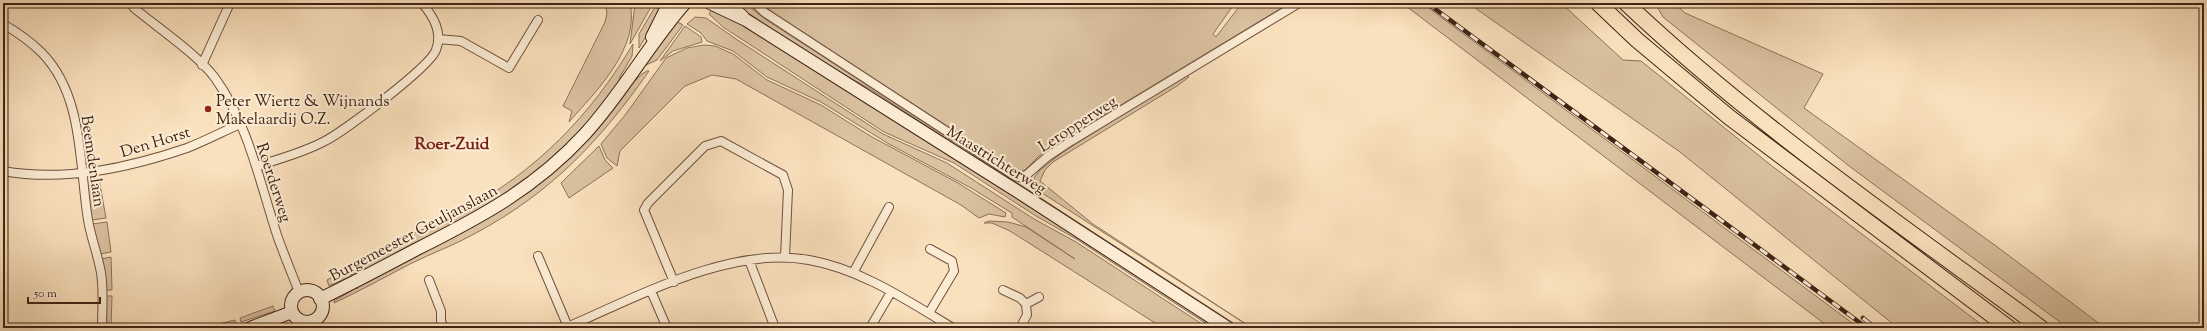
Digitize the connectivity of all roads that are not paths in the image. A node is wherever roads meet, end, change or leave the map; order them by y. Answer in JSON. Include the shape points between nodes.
{"nodes":[{"id":1,"x":130,"y":3,"type":"edge"},
{"id":2,"x":230,"y":3,"type":"edge"},
{"id":3,"x":422,"y":3,"type":"edge"},
{"id":4,"x":669,"y":3,"type":"edge"},
{"id":5,"x":684,"y":3,"type":"edge"},
{"id":6,"x":710,"y":3,"type":"edge"},
{"id":7,"x":728,"y":3,"type":"edge"},
{"id":8,"x":754,"y":3,"type":"edge"},
{"id":9,"x":1300,"y":3,"type":"edge"},
{"id":10,"x":1598,"y":3,"type":"edge"},
{"id":11,"x":1626,"y":3,"type":"edge"},
{"id":12,"x":538,"y":20,"type":"dead end"},
{"id":13,"x":746,"y":20,"type":"junction"},
{"id":14,"x":3,"y":24,"type":"edge"},
{"id":15,"x":438,"y":39,"type":"junction"},
{"id":16,"x":647,"y":49,"type":"junction"},
{"id":17,"x":202,"y":65,"type":"junction"},
{"id":18,"x":240,"y":124,"type":"junction"},
{"id":19,"x":257,"y":166,"type":"junction"},
{"id":20,"x":3,"y":171,"type":"edge"},
{"id":21,"x":82,"y":173,"type":"junction"},
{"id":22,"x":889,"y":206,"type":"dead end"},
{"id":23,"x":930,"y":249,"type":"dead end"},
{"id":24,"x":538,"y":256,"type":"dead end"},
{"id":25,"x":785,"y":257,"type":"junction"},
{"id":26,"x":749,"y":260,"type":"junction"},
{"id":27,"x":853,"y":273,"type":"junction"},
{"id":28,"x":429,"y":280,"type":"dead end"},
{"id":29,"x":674,"y":282,"type":"junction"},
{"id":30,"x":1003,"y":290,"type":"dead end"},
{"id":31,"x":651,"y":291,"type":"junction"},
{"id":32,"x":299,"y":292,"type":"junction"},
{"id":33,"x":891,"y":292,"type":"junction"},
{"id":34,"x":1039,"y":297,"type":"dead end"},
{"id":35,"x":320,"y":299,"type":"junction"},
{"id":36,"x":1026,"y":304,"type":"junction"},
{"id":37,"x":292,"y":312,"type":"junction"},
{"id":38,"x":929,"y":313,"type":"junction"},
{"id":39,"x":316,"y":324,"type":"edge"},
{"id":40,"x":566,"y":327,"type":"edge"},
{"id":41,"x":102,"y":328,"type":"edge"},
{"id":42,"x":250,"y":328,"type":"edge"},
{"id":43,"x":444,"y":328,"type":"edge"},
{"id":44,"x":667,"y":328,"type":"edge"},
{"id":45,"x":775,"y":328,"type":"edge"},
{"id":46,"x":870,"y":328,"type":"edge"},
{"id":47,"x":953,"y":328,"type":"edge"},
{"id":48,"x":1020,"y":328,"type":"edge"},
{"id":49,"x":1228,"y":328,"type":"edge"},
{"id":50,"x":2009,"y":328,"type":"edge"},
{"id":51,"x":2041,"y":328,"type":"edge"}],
"edges":[{"from":1,"to":17,"type":"street","name":"Roerderweg"},
{"from":2,"to":17,"type":"street"},
{"from":3,"to":15,"type":"street","via":[[432,15]]},
{"from":4,"to":16,"type":"main road","name":"Burgemeester Geuljanslaan"},
{"from":5,"to":16,"type":"main road","name":"Burgemeester Geuljanslaan"},
{"from":6,"to":13,"type":"main road","name":"Maastrichterweg"},
{"from":7,"to":13,"type":"main road","name":"Maastrichterweg"},
{"from":8,"to":9,"type":"street","name":"Leropperweg","via":[[1015,176],[1022,178],[1071,141]]},
{"from":10,"to":50,"type":"highway","via":[[1637,40],[1728,117]]},
{"from":11,"to":51,"type":"highway","via":[[1755,114],[1816,162]]},
{"from":12,"to":15,"type":"street","via":[[509,68],[461,41]]},
{"from":13,"to":49,"type":"main road","name":"Maastrichterweg"},
{"from":14,"to":21,"type":"street","name":"Beemdenlaan","via":[[43,53],[61,81],[70,102]]},
{"from":15,"to":19,"type":"street","via":[[436,50],[428,63],[366,113],[324,142],[297,154]]},
{"from":16,"to":35,"type":"main road","name":"Burgemeester Geuljanslaan","via":[[596,122],[538,178],[476,219]]},
{"from":17,"to":18,"type":"street","name":"Roerderweg","via":[[214,77]]},
{"from":18,"to":19,"type":"street","name":"Roerderweg"},
{"from":18,"to":21,"type":"street","name":"Den Horst","via":[[188,147],[133,164]]},
{"from":19,"to":32,"type":"street","name":"Roerderweg","via":[[278,238]]},
{"from":20,"to":21,"type":"street","name":"Den Horst","via":[[42,175]]},
{"from":21,"to":41,"type":"street","name":"Beemdenlaan","via":[[88,221],[102,275]]},
{"from":22,"to":27,"type":"street"},
{"from":23,"to":38,"type":"street","via":[[952,261],[954,271]]},
{"from":24,"to":40,"type":"street"},
{"from":25,"to":26,"type":"street"},
{"from":25,"to":27,"type":"street","via":[[810,260]]},
{"from":25,"to":29,"type":"street","via":[[788,190],[783,175],[721,141],[705,146],[644,210]]},
{"from":26,"to":29,"type":"street","via":[[709,268]]},
{"from":26,"to":45,"type":"street"},
{"from":27,"to":33,"type":"street"},
{"from":28,"to":43,"type":"street"},
{"from":29,"to":31,"type":"street"},
{"from":30,"to":36,"type":"street","via":[[1020,298]]},
{"from":31,"to":40,"type":"street"},
{"from":31,"to":44,"type":"street"},
{"from":32,"to":35,"type":"main road","via":[[310,291]]},
{"from":32,"to":37,"type":"main road","via":[[291,303]]},
{"from":33,"to":38,"type":"street"},
{"from":33,"to":46,"type":"street"},
{"from":34,"to":36,"type":"street"},
{"from":35,"to":39,"type":"main road","via":[[321,312]]},
{"from":36,"to":48,"type":"street","via":[[1027,315]]},
{"from":37,"to":39,"type":"main road","via":[[301,321]]},
{"from":37,"to":42,"type":"main road"},
{"from":38,"to":47,"type":"street"}]}
